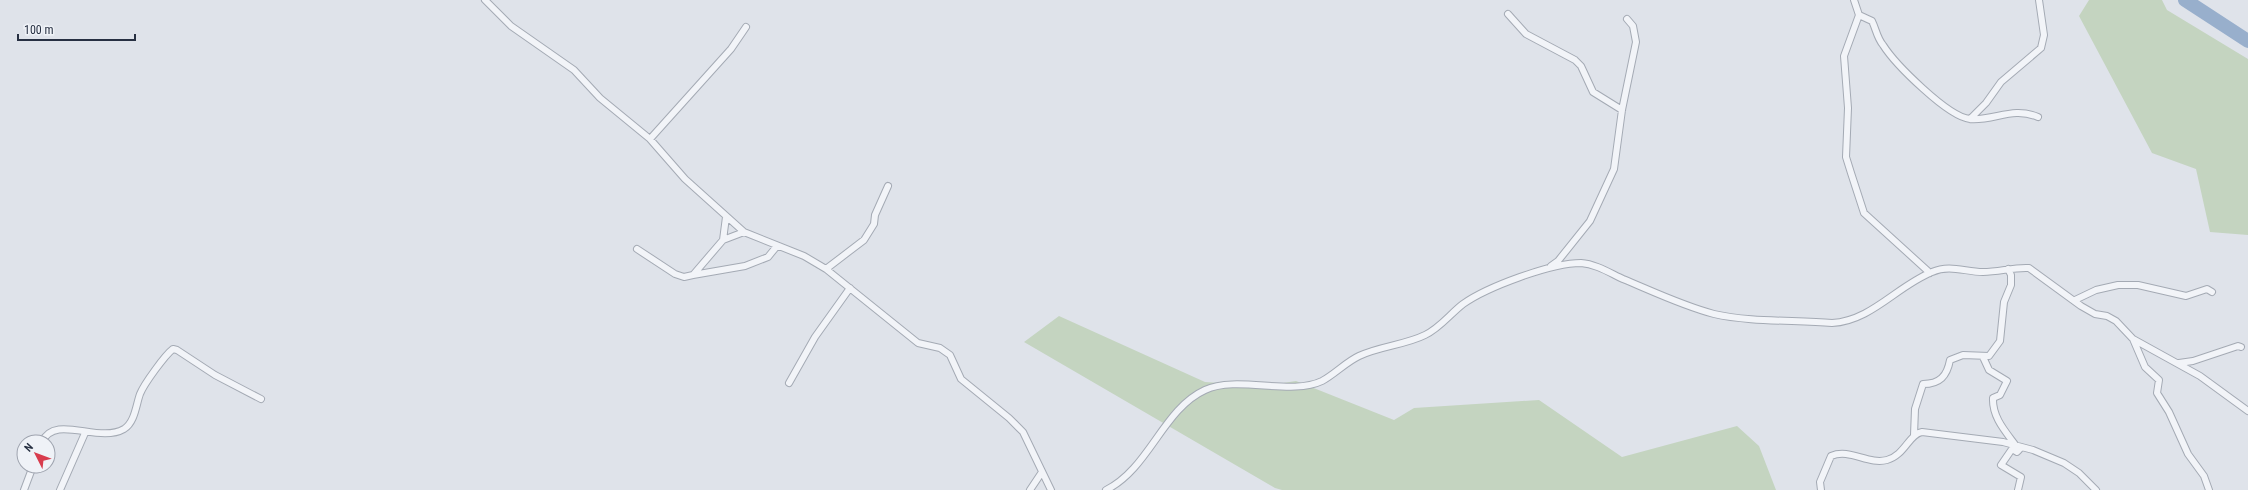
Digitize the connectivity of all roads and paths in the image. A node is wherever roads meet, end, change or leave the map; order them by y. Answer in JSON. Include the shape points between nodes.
{"nodes":[{"id":1,"x":485,"y":0,"type":"edge"},
{"id":2,"x":1854,"y":0,"type":"edge"},
{"id":3,"x":2038,"y":0,"type":"edge"},
{"id":4,"x":1508,"y":14,"type":"dead end"},
{"id":5,"x":1859,"y":15,"type":"junction"},
{"id":6,"x":1627,"y":19,"type":"dead end"},
{"id":7,"x":746,"y":27,"type":"dead end"},
{"id":8,"x":1622,"y":110,"type":"junction"},
{"id":9,"x":2038,"y":118,"type":"dead end"},
{"id":10,"x":1970,"y":119,"type":"junction"},
{"id":11,"x":650,"y":139,"type":"junction"},
{"id":12,"x":888,"y":186,"type":"dead end"},
{"id":13,"x":726,"y":217,"type":"junction"},
{"id":14,"x":744,"y":232,"type":"junction"},
{"id":15,"x":723,"y":240,"type":"junction"},
{"id":16,"x":777,"y":246,"type":"junction"},
{"id":17,"x":637,"y":249,"type":"dead end"},
{"id":18,"x":826,"y":269,"type":"junction"},
{"id":19,"x":1544,"y":269,"type":"junction"},
{"id":20,"x":2008,"y":269,"type":"junction"},
{"id":21,"x":1930,"y":273,"type":"junction"},
{"id":22,"x":693,"y":275,"type":"junction"},
{"id":23,"x":850,"y":288,"type":"junction"},
{"id":24,"x":2212,"y":292,"type":"dead end"},
{"id":25,"x":2075,"y":300,"type":"junction"},
{"id":26,"x":2133,"y":339,"type":"junction"},
{"id":27,"x":2241,"y":347,"type":"dead end"},
{"id":28,"x":1983,"y":357,"type":"junction"},
{"id":29,"x":2177,"y":363,"type":"junction"},
{"id":30,"x":789,"y":383,"type":"dead end"},
{"id":31,"x":261,"y":399,"type":"dead end"},
{"id":32,"x":2248,"y":412,"type":"edge"},
{"id":33,"x":85,"y":433,"type":"junction"},
{"id":34,"x":47,"y":434,"type":"edge"},
{"id":35,"x":1914,"y":435,"type":"junction"},
{"id":36,"x":2017,"y":447,"type":"junction"},
{"id":37,"x":1042,"y":472,"type":"junction"},
{"id":38,"x":29,"y":474,"type":"edge"},
{"id":39,"x":24,"y":490,"type":"edge"},
{"id":40,"x":60,"y":490,"type":"edge"},
{"id":41,"x":1030,"y":490,"type":"edge"},
{"id":42,"x":1051,"y":490,"type":"edge"},
{"id":43,"x":1106,"y":490,"type":"edge"},
{"id":44,"x":1821,"y":490,"type":"edge"},
{"id":45,"x":2018,"y":490,"type":"edge"},
{"id":46,"x":2096,"y":490,"type":"edge"},
{"id":47,"x":2209,"y":490,"type":"edge"}],
"edges":[{"from":1,"to":11,"type":"street","via":[[511,26],[574,70],[600,98]]},
{"from":2,"to":5,"type":"street"},
{"from":3,"to":10,"type":"street","via":[[2044,35],[2041,48],[2001,82]]},
{"from":4,"to":8,"type":"street","via":[[1526,34],[1575,60],[1581,66],[1593,92]]},
{"from":5,"to":10,"type":"street","via":[[1872,21],[1886,50],[1932,96],[1955,114]]},
{"from":5,"to":21,"type":"street","via":[[1844,56],[1848,108],[1846,156],[1850,173],[1864,213]]},
{"from":6,"to":8,"type":"street","via":[[1633,26],[1636,42]]},
{"from":7,"to":11,"type":"street","via":[[731,49]]},
{"from":8,"to":19,"type":"street","via":[[1614,169],[1595,211],[1558,261]]},
{"from":9,"to":10,"type":"street","via":[[2023,112],[2013,112]]},
{"from":11,"to":13,"type":"street","via":[[685,179]]},
{"from":12,"to":18,"type":"street","via":[[875,215],[874,224],[864,240]]},
{"from":13,"to":14,"type":"street"},
{"from":13,"to":15,"type":"street"},
{"from":14,"to":15,"type":"street"},
{"from":14,"to":16,"type":"street"},
{"from":15,"to":22,"type":"street"},
{"from":16,"to":18,"type":"street","via":[[804,256]]},
{"from":16,"to":22,"type":"street","via":[[768,257],[745,266]]},
{"from":17,"to":22,"type":"street","via":[[675,274],[684,277]]},
{"from":18,"to":23,"type":"street"},
{"from":19,"to":21,"type":"street","via":[[1561,264],[1583,263],[1715,314],[1832,323],[1859,318]]},
{"from":19,"to":43,"type":"street","via":[[1473,297],[1424,336],[1358,356],[1322,381],[1297,385],[1229,384],[1204,390],[1179,410],[1151,448],[1126,475]]},
{"from":20,"to":21,"type":"street","via":[[1983,272],[1950,267]]},
{"from":20,"to":25,"type":"street","via":[[2029,268]]},
{"from":20,"to":28,"type":"street","via":[[2011,285],[2004,302],[2000,341],[1994,352]]},
{"from":23,"to":30,"type":"street","via":[[815,337]]},
{"from":23,"to":37,"type":"street","via":[[920,344],[940,348],[950,355],[961,379],[1023,432]]},
{"from":24,"to":25,"type":"street","via":[[2207,289],[2186,296],[2138,285],[2118,285],[2096,290]]},
{"from":25,"to":26,"type":"street","via":[[2095,314],[2116,321]]},
{"from":26,"to":29,"type":"street"},
{"from":26,"to":47,"type":"street","via":[[2145,367],[2159,380],[2157,394],[2192,461],[2204,476]]},
{"from":27,"to":29,"type":"street"},
{"from":28,"to":35,"type":"street","via":[[1968,354],[1958,356],[1950,360],[1944,377],[1934,384],[1923,384],[1915,409]]},
{"from":28,"to":36,"type":"street","via":[[1989,370],[2007,381],[2000,395],[1993,398],[1993,405],[1996,418]]},
{"from":29,"to":32,"type":"street","via":[[2200,376]]},
{"from":31,"to":33,"type":"street","via":[[173,349],[141,393],[128,426],[113,432]]},
{"from":33,"to":34,"type":"street","via":[[56,428]]},
{"from":33,"to":40,"type":"street"},
{"from":35,"to":36,"type":"street","via":[[1922,432],[2003,442]]},
{"from":35,"to":44,"type":"street","via":[[1902,451],[1887,460],[1872,460],[1845,454],[1831,456],[1820,482]]},
{"from":36,"to":45,"type":"street","via":[[2019,450],[2017,452],[2012,449],[2001,466],[2021,478]]},
{"from":36,"to":46,"type":"street","via":[[2033,450],[2064,463],[2079,472]]},
{"from":37,"to":41,"type":"street"},
{"from":37,"to":42,"type":"street"},
{"from":38,"to":39,"type":"street"}]}
